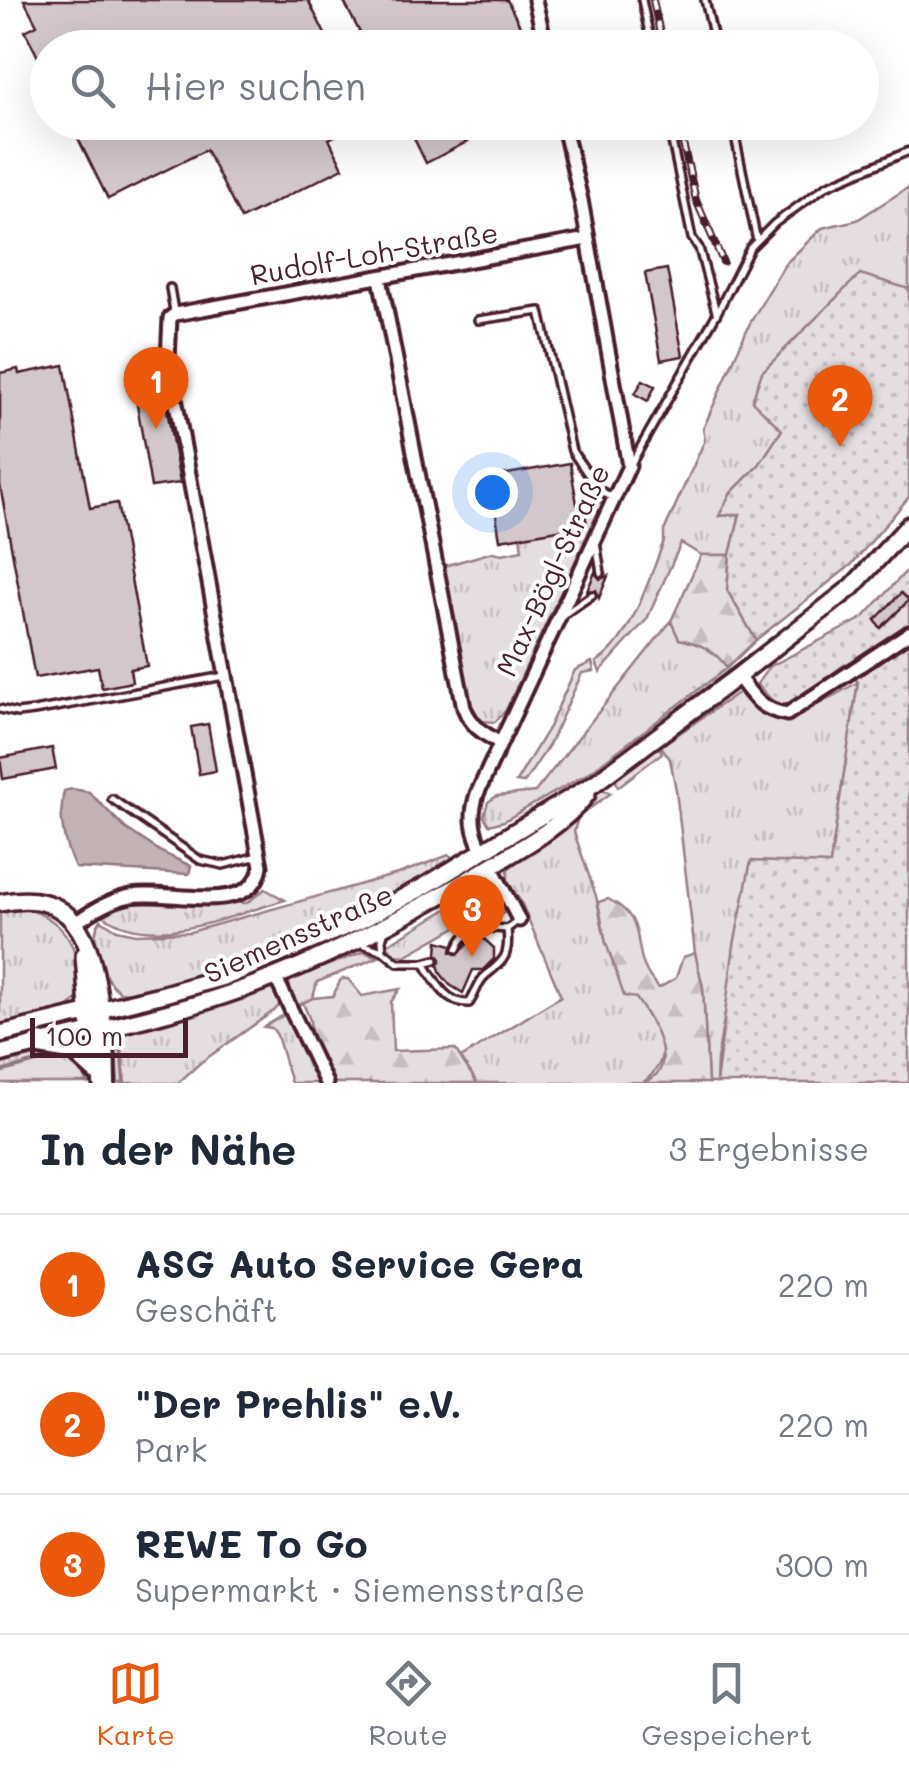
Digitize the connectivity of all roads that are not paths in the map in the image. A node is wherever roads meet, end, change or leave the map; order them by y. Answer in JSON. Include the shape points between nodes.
{"nodes":[{"id":1,"x":535,"y":0,"type":"edge"},
{"id":2,"x":642,"y":0,"type":"edge"},
{"id":3,"x":706,"y":0,"type":"edge"},
{"id":4,"x":542,"y":30,"type":"edge"},
{"id":5,"x":648,"y":30,"type":"edge"},
{"id":6,"x":712,"y":30,"type":"edge"},
{"id":7,"x":567,"y":140,"type":"edge"},
{"id":8,"x":672,"y":140,"type":"edge"},
{"id":9,"x":736,"y":140,"type":"edge"},
{"id":10,"x":909,"y":151,"type":"edge"},
{"id":11,"x":588,"y":239,"type":"junction"},
{"id":12,"x":757,"y":241,"type":"junction"},
{"id":13,"x":380,"y":278,"type":"junction"},
{"id":14,"x":170,"y":288,"type":"dead end"},
{"id":15,"x":716,"y":315,"type":"junction"},
{"id":16,"x":173,"y":316,"type":"junction"},
{"id":17,"x":478,"y":320,"type":"dead end"},
{"id":18,"x":629,"y":466,"type":"junction"},
{"id":19,"x":614,"y":499,"type":"junction"},
{"id":20,"x":909,"y":525,"type":"edge"},
{"id":21,"x":596,"y":540,"type":"junction"},
{"id":22,"x":601,"y":573,"type":"dead end"},
{"id":23,"x":592,"y":595,"type":"dead end"},
{"id":24,"x":559,"y":617,"type":"junction"},
{"id":25,"x":909,"y":634,"type":"edge"},
{"id":26,"x":227,"y":675,"type":"junction"},
{"id":27,"x":738,"y":676,"type":"junction"},
{"id":28,"x":0,"y":709,"type":"edge"},
{"id":29,"x":500,"y":743,"type":"junction"},
{"id":30,"x":112,"y":798,"type":"dead end"},
{"id":31,"x":261,"y":856,"type":"junction"},
{"id":32,"x":487,"y":859,"type":"junction"},
{"id":33,"x":0,"y":903,"type":"edge"},
{"id":34,"x":519,"y":920,"type":"joint"},
{"id":35,"x":390,"y":922,"type":"junction"},
{"id":36,"x":75,"y":923,"type":"junction"},
{"id":37,"x":507,"y":930,"type":"junction"},
{"id":38,"x":349,"y":942,"type":"junction"},
{"id":39,"x":457,"y":949,"type":"dead end"},
{"id":40,"x":384,"y":951,"type":"junction"},
{"id":41,"x":436,"y":960,"type":"dead end"},
{"id":42,"x":424,"y":963,"type":"junction"},
{"id":43,"x":471,"y":975,"type":"dead end"},
{"id":44,"x":275,"y":976,"type":"junction"},
{"id":45,"x":482,"y":976,"type":"junction"},
{"id":46,"x":96,"y":1021,"type":"junction"},
{"id":47,"x":0,"y":1034,"type":"edge"},
{"id":48,"x":39,"y":1044,"type":"junction"},
{"id":49,"x":0,"y":1054,"type":"edge"},
{"id":50,"x":100,"y":1079,"type":"edge"},
{"id":51,"x":326,"y":1083,"type":"edge"}],
"edges":[{"from":1,"to":4,"type":"street"},
{"from":2,"to":5,"type":"lane"},
{"from":3,"to":6,"type":"lane"},
{"from":7,"to":11,"type":"street","name":"Max-Bögl-Straße"},
{"from":8,"to":15,"type":"lane"},
{"from":9,"to":12,"type":"lane"},
{"from":10,"to":12,"type":"lane","via":[[826,186]]},
{"from":11,"to":13,"type":"street","name":"Rudolf-Loh-Straße"},
{"from":11,"to":18,"type":"street","name":"Max-Bögl-Straße"},
{"from":12,"to":15,"type":"lane"},
{"from":13,"to":16,"type":"street","name":"Rudolf-Loh-Straße"},
{"from":13,"to":29,"type":"street","via":[[464,708],[478,731]]},
{"from":14,"to":16,"type":"lane"},
{"from":15,"to":18,"type":"lane"},
{"from":16,"to":26,"type":"street","via":[[168,360]]},
{"from":17,"to":19,"type":"lane","via":[[540,311],[572,451],[598,489]]},
{"from":18,"to":19,"type":"street","name":"Max-Bögl-Straße"},
{"from":19,"to":21,"type":"street","name":"Max-Bögl-Straße"},
{"from":20,"to":27,"type":"main road","via":[[852,587]]},
{"from":21,"to":22,"type":"lane"},
{"from":21,"to":24,"type":"street","name":"Max-Bögl-Straße"},
{"from":23,"to":24,"type":"lane"},
{"from":24,"to":29,"type":"street","name":"Max-Bögl-Straße"},
{"from":25,"to":27,"type":"street","via":[[786,714],[769,712]]},
{"from":26,"to":28,"type":"lane","via":[[34,711]]},
{"from":26,"to":31,"type":"street"},
{"from":27,"to":32,"type":"main road"},
{"from":29,"to":32,"type":"street","name":"Max-Bögl-Straße","via":[[473,808],[474,834]]},
{"from":30,"to":31,"type":"lane","via":[[200,860],[223,865]]},
{"from":31,"to":36,"type":"street","via":[[257,882],[245,894],[130,896]]},
{"from":32,"to":34,"type":"street","name":"Max-Bögl-Straße"},
{"from":32,"to":35,"type":"main road","name":"Siemensstraße"},
{"from":32,"to":46,"type":"main road","name":"Siemensstraße","via":[[283,954]]},
{"from":33,"to":36,"type":"main road","via":[[46,903]]},
{"from":34,"to":37,"type":"lane"},
{"from":35,"to":38,"type":"main road","name":"Siemensstraße"},
{"from":35,"to":40,"type":"lane"},
{"from":36,"to":46,"type":"main road","via":[[93,957]]},
{"from":37,"to":39,"type":"lane","via":[[474,929]]},
{"from":37,"to":45,"type":"lane","via":[[507,956]]},
{"from":38,"to":40,"type":"lane"},
{"from":38,"to":44,"type":"main road","name":"Siemensstraße"},
{"from":40,"to":42,"type":"lane","via":[[398,963]]},
{"from":41,"to":42,"type":"lane"},
{"from":42,"to":45,"type":"lane","via":[[459,1003],[468,1003]]},
{"from":43,"to":45,"type":"lane"},
{"from":44,"to":46,"type":"main road","name":"Siemensstraße","via":[[194,1004]]},
{"from":44,"to":51,"type":"street"},
{"from":46,"to":47,"type":"main road","name":"Siemensstraße"},
{"from":46,"to":48,"type":"main road","name":"Siemensstraße"},
{"from":46,"to":50,"type":"highway"},
{"from":48,"to":49,"type":"main road","name":"Siemensstraße"},
{"from":48,"to":50,"type":"highway","via":[[75,1050]]}]}
